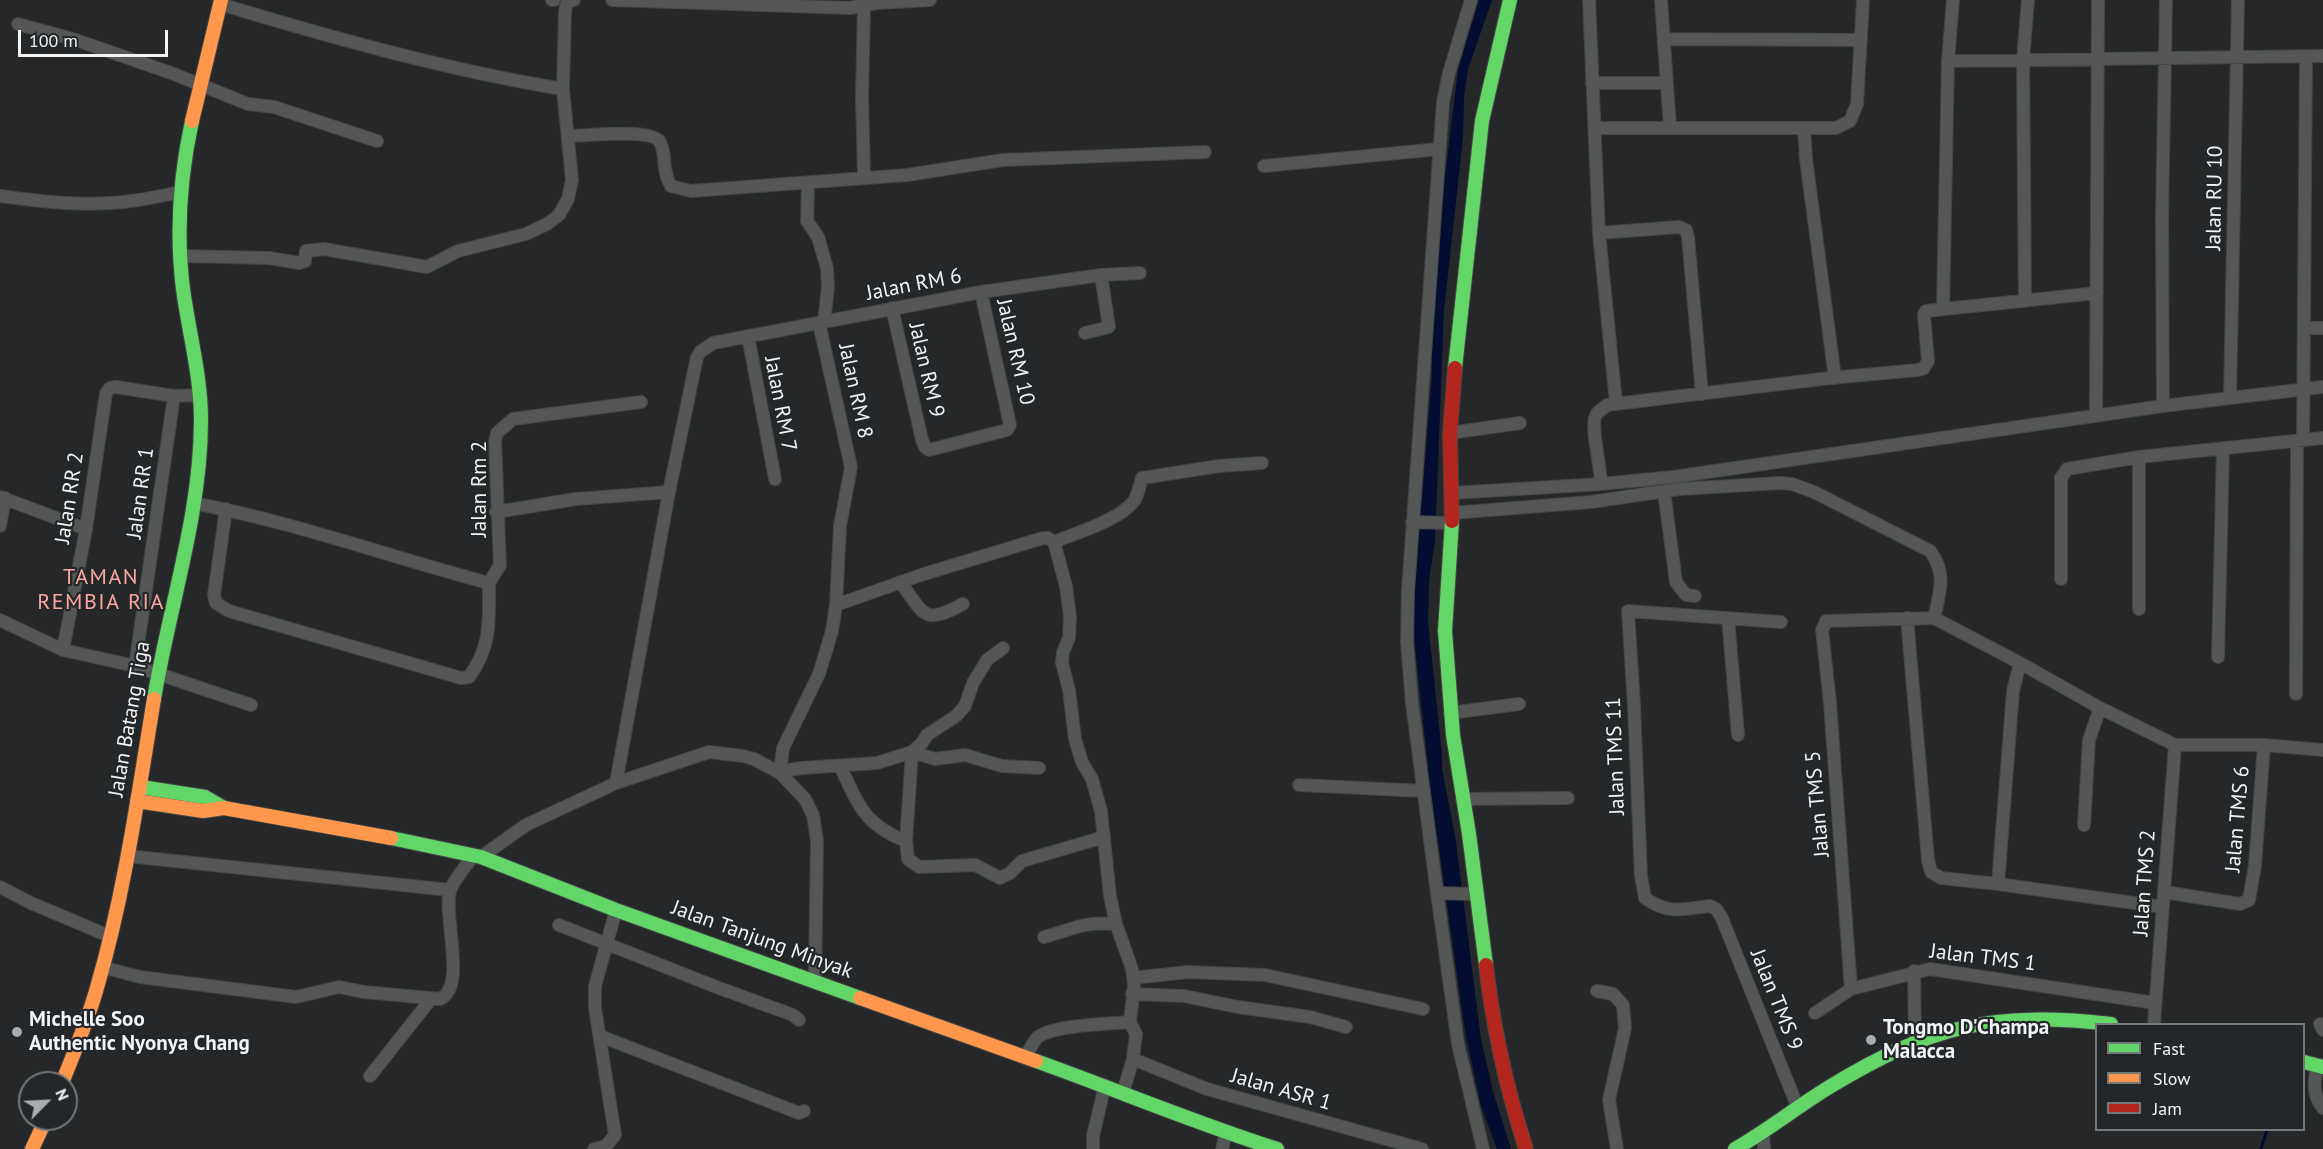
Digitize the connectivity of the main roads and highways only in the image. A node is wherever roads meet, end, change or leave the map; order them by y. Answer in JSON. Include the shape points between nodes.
{"nodes":[{"id":1,"x":1510,"y":0,"type":"edge"},
{"id":2,"x":220,"y":2,"type":"edge"},
{"id":3,"x":141,"y":787,"type":"junction"},
{"id":4,"x":137,"y":801,"type":"junction"},
{"id":5,"x":224,"y":808,"type":"junction"},
{"id":6,"x":2098,"y":1023,"type":"edge"},
{"id":7,"x":67,"y":1071,"type":"edge"},
{"id":8,"x":40,"y":1131,"type":"edge"},
{"id":9,"x":32,"y":1149,"type":"edge"},
{"id":10,"x":1277,"y":1149,"type":"edge"},
{"id":11,"x":1526,"y":1149,"type":"edge"},
{"id":12,"x":1735,"y":1149,"type":"edge"}],
"edges":[{"from":1,"to":11,"type":"main road","via":[[1482,121],[1450,433],[1452,493],[1445,631],[1450,712],[1489,993],[1512,1105]]},
{"from":2,"to":3,"type":"main road","name":"Jalan Batang Tiga","via":[[187,147],[182,192],[181,256],[186,316],[200,395],[199,450],[193,503],[158,673]]},
{"from":3,"to":4,"type":"main road","name":"Jalan Batang Tiga"},
{"from":3,"to":5,"type":"main road","via":[[205,797]]},
{"from":4,"to":5,"type":"main road","via":[[203,811]]},
{"from":4,"to":7,"type":"main road","name":"Jalan Batang Tiga","via":[[102,967],[86,1024]]},
{"from":5,"to":10,"type":"main road","name":"Jalan Tanjung Minyak","via":[[477,856]]},
{"from":6,"to":12,"type":"main road","via":[[1996,1019],[1914,1041],[1871,1063]]},
{"from":8,"to":9,"type":"main road"}]}
